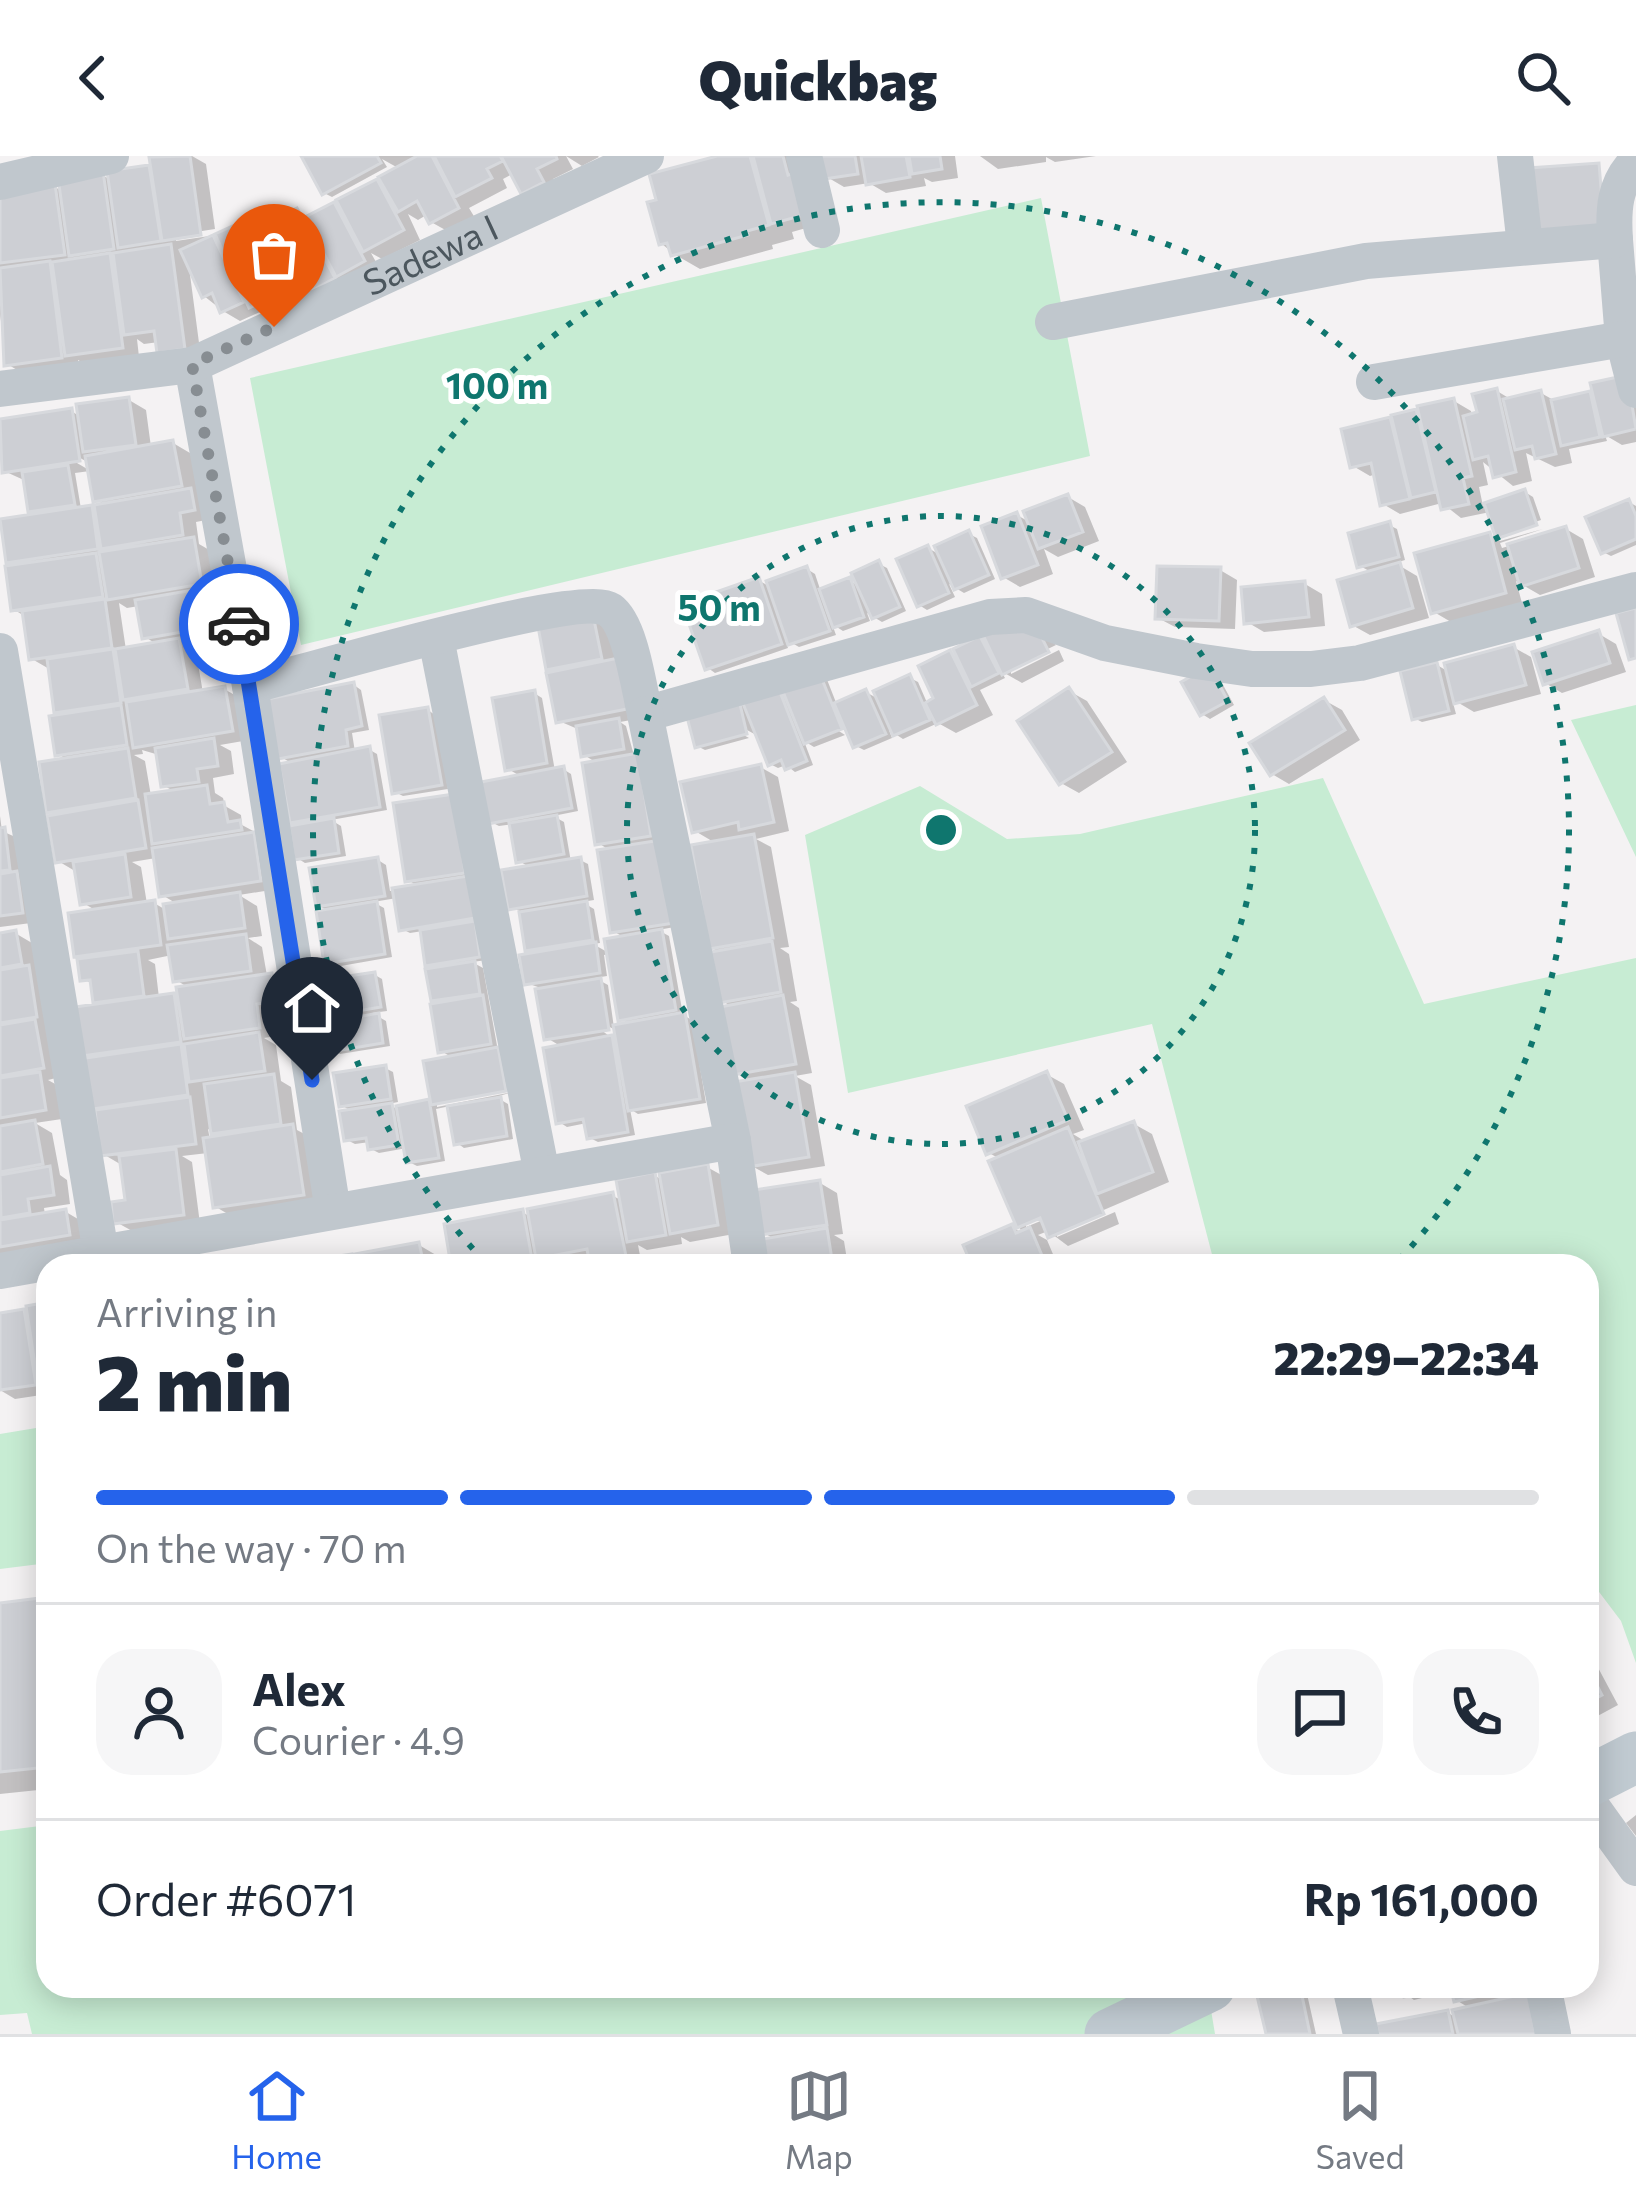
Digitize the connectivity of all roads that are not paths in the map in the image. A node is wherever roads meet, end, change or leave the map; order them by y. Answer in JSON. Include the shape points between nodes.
{"nodes":[{"id":1,"x":111,"y":156,"type":"edge"},
{"id":2,"x":646,"y":156,"type":"edge"},
{"id":3,"x":804,"y":156,"type":"edge"},
{"id":4,"x":1515,"y":156,"type":"edge"},
{"id":5,"x":1636,"y":162,"type":"edge"},
{"id":6,"x":0,"y":182,"type":"edge"},
{"id":7,"x":822,"y":230,"type":"dead end"},
{"id":8,"x":1615,"y":240,"type":"junction"},
{"id":9,"x":1525,"y":246,"type":"junction"},
{"id":10,"x":1053,"y":322,"type":"dead end"},
{"id":11,"x":1623,"y":339,"type":"junction"},
{"id":12,"x":192,"y":364,"type":"junction"},
{"id":13,"x":1374,"y":382,"type":"dead end"},
{"id":14,"x":0,"y":389,"type":"edge"},
{"id":15,"x":1636,"y":390,"type":"edge"},
{"id":16,"x":1636,"y":590,"type":"edge"},
{"id":17,"x":436,"y":638,"type":"junction"},
{"id":18,"x":0,"y":651,"type":"edge"},
{"id":19,"x":250,"y":686,"type":"junction"},
{"id":20,"x":645,"y":714,"type":"junction"},
{"id":21,"x":733,"y":1141,"type":"junction"},
{"id":22,"x":542,"y":1174,"type":"junction"},
{"id":23,"x":333,"y":1211,"type":"junction"},
{"id":24,"x":101,"y":1252,"type":"junction"},
{"id":25,"x":90,"y":1254,"type":"edge"},
{"id":26,"x":749,"y":1254,"type":"edge"},
{"id":27,"x":36,"y":1264,"type":"edge"},
{"id":28,"x":0,"y":1270,"type":"edge"},
{"id":29,"x":1636,"y":1757,"type":"edge"},
{"id":30,"x":1599,"y":1776,"type":"edge"},
{"id":31,"x":1599,"y":1817,"type":"edge"},
{"id":32,"x":1636,"y":1868,"type":"edge"},
{"id":33,"x":1185,"y":1998,"type":"edge"},
{"id":34,"x":1352,"y":1998,"type":"edge"},
{"id":35,"x":1546,"y":1998,"type":"edge"},
{"id":36,"x":1110,"y":2034,"type":"edge"},
{"id":37,"x":1360,"y":2034,"type":"edge"},
{"id":38,"x":1553,"y":2034,"type":"edge"}],
"edges":[{"from":1,"to":6,"type":"street"},
{"from":2,"to":12,"type":"street","name":"Sadewa I"},
{"from":3,"to":7,"type":"street"},
{"from":4,"to":9,"type":"street"},
{"from":5,"to":8,"type":"street","via":[[1618,189]]},
{"from":8,"to":9,"type":"street"},
{"from":8,"to":11,"type":"street"},
{"from":9,"to":10,"type":"street","via":[[1366,261]]},
{"from":11,"to":13,"type":"street"},
{"from":11,"to":15,"type":"street"},
{"from":12,"to":14,"type":"street","name":"Sadewa I"},
{"from":12,"to":19,"type":"street"},
{"from":16,"to":20,"type":"street","via":[[1311,669],[1196,661],[1105,643],[1026,615],[990,617]]},
{"from":17,"to":19,"type":"street"},
{"from":17,"to":20,"type":"street","via":[[595,604],[624,631]]},
{"from":17,"to":22,"type":"street"},
{"from":18,"to":24,"type":"street"},
{"from":19,"to":23,"type":"street"},
{"from":20,"to":21,"type":"street"},
{"from":21,"to":22,"type":"street"},
{"from":21,"to":26,"type":"street"},
{"from":22,"to":23,"type":"street"},
{"from":23,"to":24,"type":"street"},
{"from":24,"to":25,"type":"street"},
{"from":27,"to":28,"type":"street"},
{"from":29,"to":30,"type":"street"},
{"from":31,"to":32,"type":"street"},
{"from":33,"to":36,"type":"street"},
{"from":34,"to":37,"type":"street"},
{"from":35,"to":38,"type":"street"}]}
